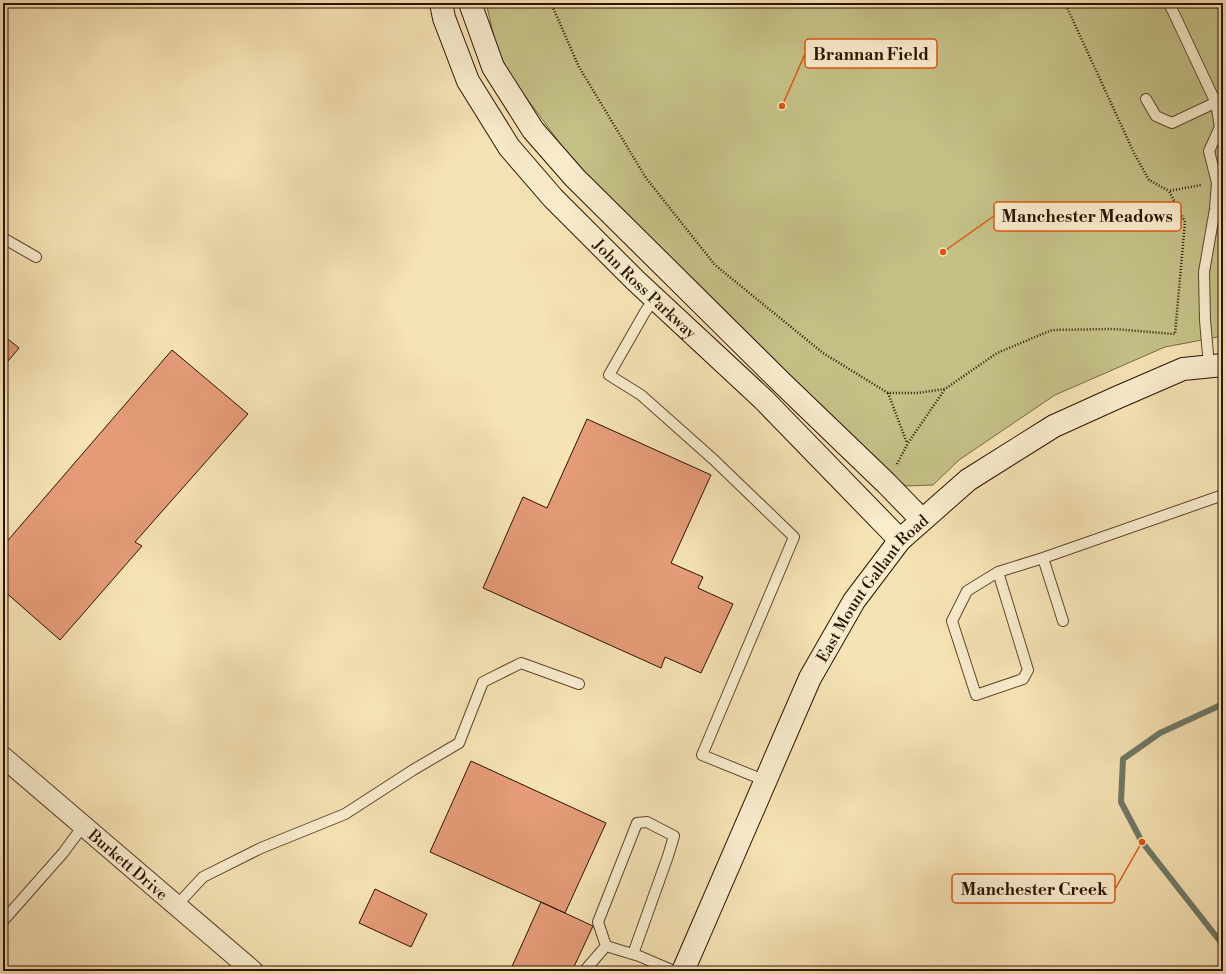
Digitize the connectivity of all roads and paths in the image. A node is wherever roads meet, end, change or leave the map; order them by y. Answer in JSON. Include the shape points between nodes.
{"nodes":[{"id":1,"x":441,"y":3,"type":"edge"},
{"id":2,"x":470,"y":3,"type":"edge"},
{"id":3,"x":550,"y":3,"type":"edge"},
{"id":4,"x":1065,"y":3,"type":"edge"},
{"id":5,"x":1169,"y":3,"type":"edge"},
{"id":6,"x":1146,"y":99,"type":"dead end"},
{"id":7,"x":1220,"y":101,"type":"edge"},
{"id":8,"x":1222,"y":128,"type":"edge"},
{"id":9,"x":1217,"y":183,"type":"junction"},
{"id":10,"x":1169,"y":191,"type":"junction"},
{"id":11,"x":1219,"y":210,"type":"edge"},
{"id":12,"x":3,"y":238,"type":"edge"},
{"id":13,"x":36,"y":256,"type":"dead end"},
{"id":14,"x":655,"y":298,"type":"junction"},
{"id":15,"x":1216,"y":366,"type":"edge"},
{"id":16,"x":945,"y":389,"type":"junction"},
{"id":17,"x":888,"y":393,"type":"junction"},
{"id":18,"x":908,"y":443,"type":"junction"},
{"id":19,"x":886,"y":483,"type":"junction"},
{"id":20,"x":1223,"y":494,"type":"edge"},
{"id":21,"x":922,"y":520,"type":"junction"},
{"id":22,"x":900,"y":540,"type":"junction"},
{"id":23,"x":1043,"y":558,"type":"junction"},
{"id":24,"x":998,"y":572,"type":"junction"},
{"id":25,"x":1063,"y":621,"type":"dead end"},
{"id":26,"x":579,"y":684,"type":"dead end"},
{"id":27,"x":3,"y":757,"type":"edge"},
{"id":28,"x":766,"y":781,"type":"junction"},
{"id":29,"x":83,"y":826,"type":"junction"},
{"id":30,"x":177,"y":906,"type":"junction"},
{"id":31,"x":3,"y":922,"type":"edge"},
{"id":32,"x":606,"y":946,"type":"junction"},
{"id":33,"x":633,"y":954,"type":"junction"},
{"id":34,"x":253,"y":971,"type":"edge"},
{"id":35,"x":586,"y":971,"type":"edge"},
{"id":36,"x":674,"y":971,"type":"edge"},
{"id":37,"x":683,"y":971,"type":"edge"}],
"edges":[{"from":1,"to":14,"type":"street","name":"John Ross Parkway","via":[[444,18],[468,81],[509,147],[553,198]]},
{"from":2,"to":19,"type":"street","name":"John Ross Parkway","via":[[493,67],[534,130],[575,178],[780,382]]},
{"from":3,"to":17,"type":"path","via":[[579,67],[646,178],[715,265],[823,353]]},
{"from":4,"to":10,"type":"path","via":[[1134,153],[1149,180]]},
{"from":5,"to":7,"type":"lane"},
{"from":6,"to":7,"type":"lane","via":[[1156,116],[1172,123]]},
{"from":7,"to":8,"type":"lane"},
{"from":8,"to":9,"type":"lane","via":[[1209,151]]},
{"from":9,"to":10,"type":"path"},
{"from":9,"to":11,"type":"lane"},
{"from":10,"to":16,"type":"path","via":[[1186,222],[1175,334],[1113,328],[1052,330],[997,353]]},
{"from":11,"to":15,"type":"lane","via":[[1204,272],[1205,320]]},
{"from":12,"to":13,"type":"lane"},
{"from":14,"to":22,"type":"street","name":"John Ross Parkway","via":[[764,400]]},
{"from":14,"to":28,"type":"lane","via":[[609,375],[641,395],[713,459],[794,537],[702,755]]},
{"from":15,"to":21,"type":"street","name":"East Mount Gallant Road","via":[[1183,369],[1054,426],[968,480]]},
{"from":16,"to":17,"type":"path","via":[[917,393]]},
{"from":16,"to":18,"type":"path"},
{"from":17,"to":18,"type":"path"},
{"from":18,"to":19,"type":"path"},
{"from":19,"to":21,"type":"street","name":"John Ross Parkway"},
{"from":20,"to":23,"type":"lane"},
{"from":21,"to":22,"type":"street","name":"East Mount Gallant Road"},
{"from":22,"to":28,"type":"street","name":"East Mount Gallant Road","via":[[854,601],[810,678]]},
{"from":23,"to":24,"type":"lane"},
{"from":23,"to":25,"type":"lane"},
{"from":24,"to":24,"type":"lane","via":[[967,591],[952,621],[976,694],[1023,679],[1028,670]]},
{"from":26,"to":30,"type":"lane","via":[[521,663],[483,682],[459,743],[345,814],[261,848],[203,877]]},
{"from":27,"to":29,"type":"street","name":"Burkett Drive"},
{"from":28,"to":37,"type":"street","name":"East Mount Gallant Road"},
{"from":29,"to":30,"type":"street","name":"Burkett Drive"},
{"from":29,"to":31,"type":"lane"},
{"from":30,"to":34,"type":"street","name":"Burkett Drive"},
{"from":32,"to":33,"type":"lane"},
{"from":32,"to":33,"type":"lane","via":[[598,922],[637,823],[647,822],[674,836]]},
{"from":32,"to":35,"type":"lane"},
{"from":33,"to":36,"type":"lane"}]}
